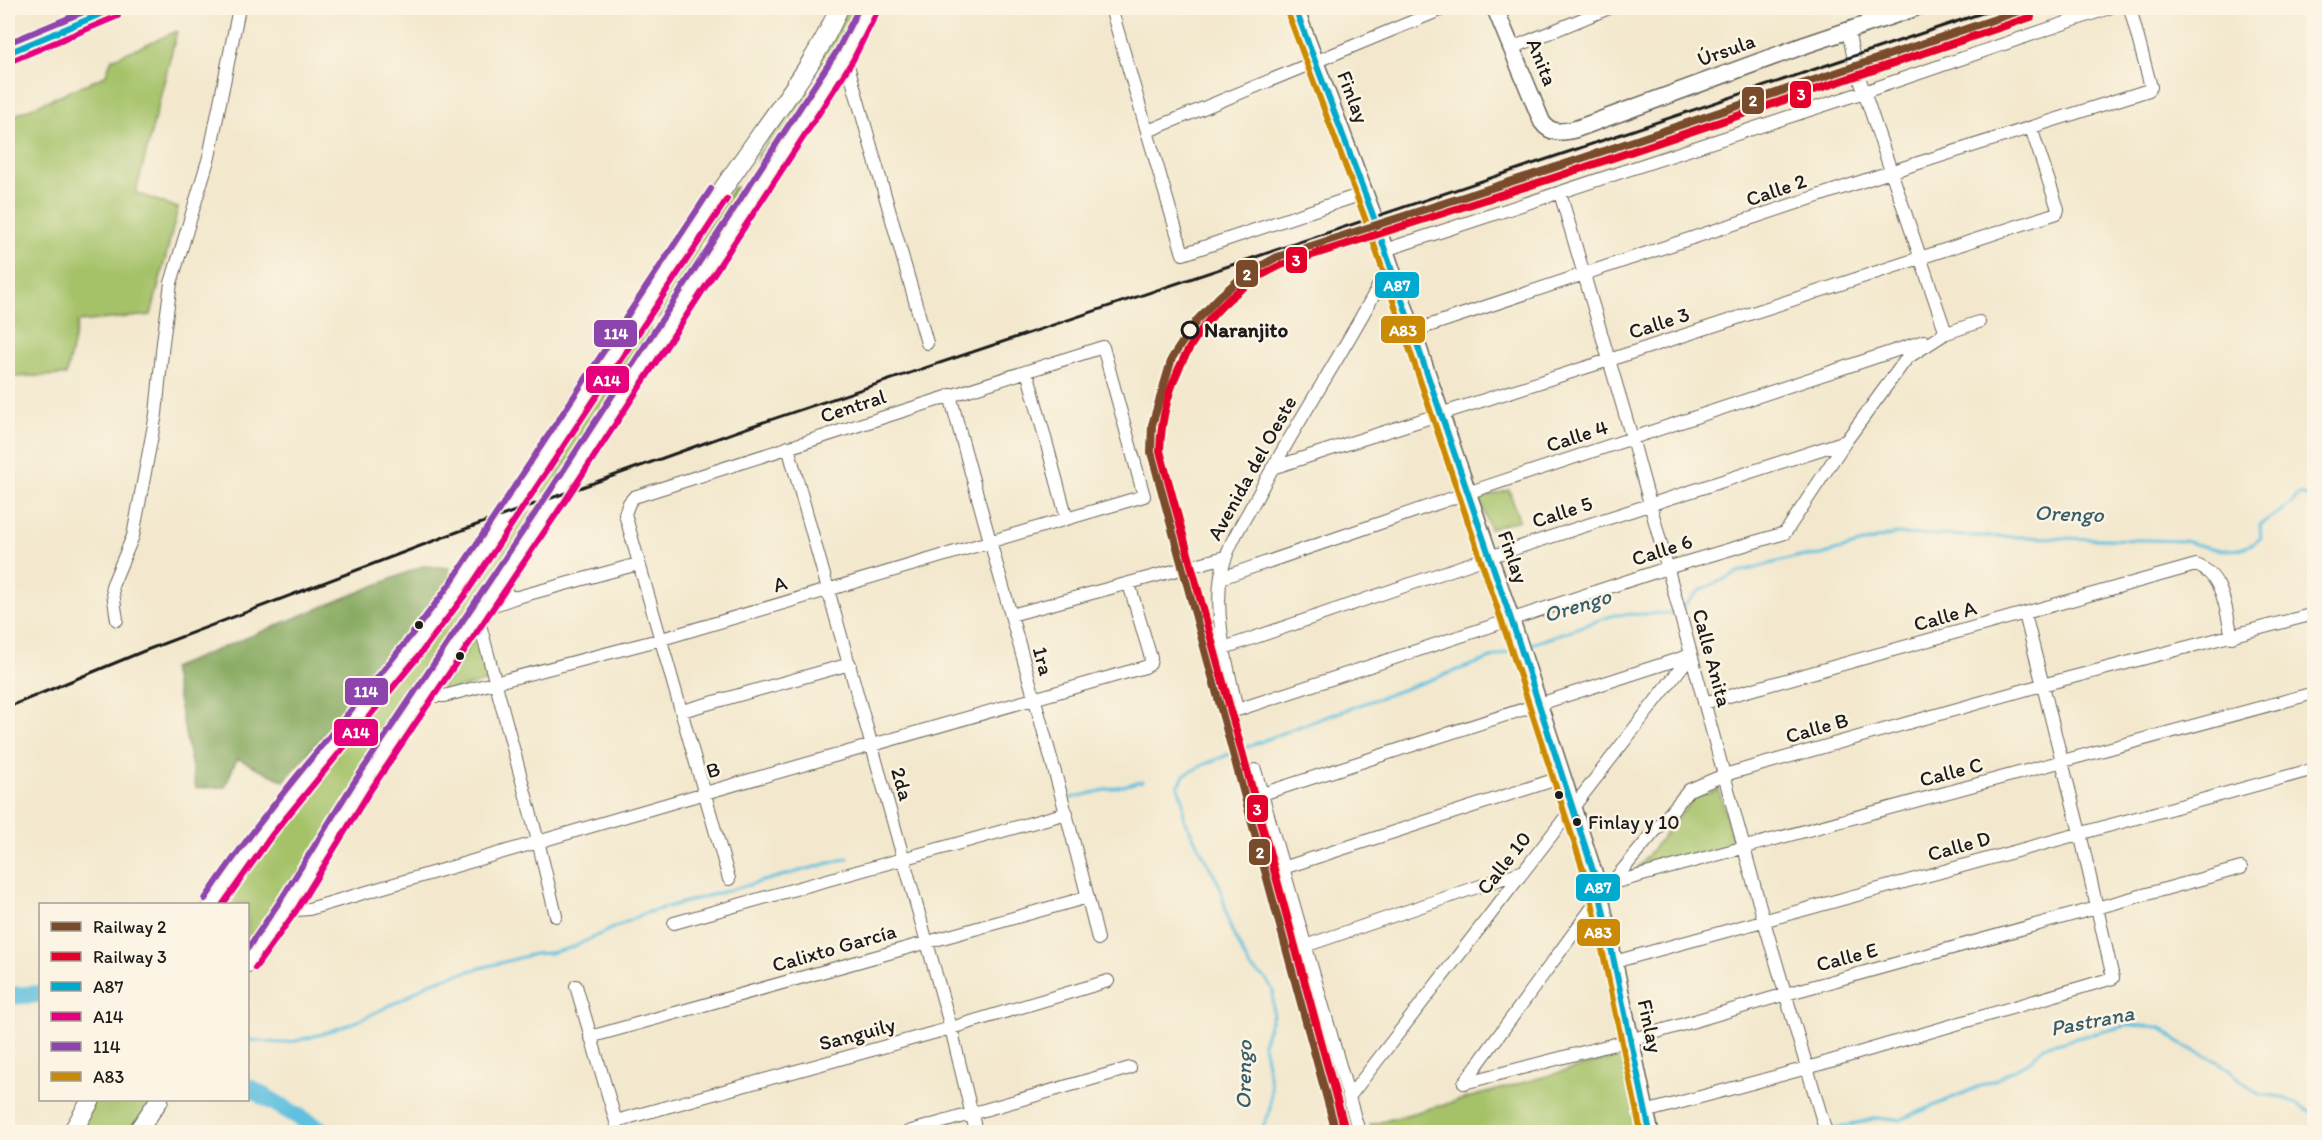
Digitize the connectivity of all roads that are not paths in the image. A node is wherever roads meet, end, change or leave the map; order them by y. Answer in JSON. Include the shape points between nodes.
{"nodes":[{"id":1,"x":116,"y":8,"type":"edge"},
{"id":2,"x":239,"y":8,"type":"edge"},
{"id":3,"x":839,"y":8,"type":"edge"},
{"id":4,"x":869,"y":8,"type":"edge"},
{"id":5,"x":1111,"y":8,"type":"edge"},
{"id":6,"x":1295,"y":8,"type":"edge"},
{"id":7,"x":1445,"y":8,"type":"edge"},
{"id":8,"x":1495,"y":8,"type":"edge"},
{"id":9,"x":1609,"y":8,"type":"edge"},
{"id":10,"x":1915,"y":8,"type":"edge"},
{"id":11,"x":2109,"y":8,"type":"edge"},
{"id":12,"x":2130,"y":8,"type":"edge"},
{"id":13,"x":1867,"y":15,"type":"edge"},
{"id":14,"x":1848,"y":30,"type":"junction"},
{"id":15,"x":1512,"y":48,"type":"junction"},
{"id":16,"x":8,"y":53,"type":"edge"},
{"id":17,"x":845,"y":55,"type":"junction"},
{"id":18,"x":1315,"y":60,"type":"junction"},
{"id":19,"x":1864,"y":92,"type":"junction"},
{"id":20,"x":2031,"y":128,"type":"junction"},
{"id":21,"x":1148,"y":131,"type":"junction"},
{"id":22,"x":1551,"y":131,"type":"joint"},
{"id":23,"x":736,"y":169,"type":"junction"},
{"id":24,"x":1890,"y":172,"type":"junction"},
{"id":25,"x":759,"y":187,"type":"junction"},
{"id":26,"x":1365,"y":193,"type":"junction"},
{"id":27,"x":1560,"y":193,"type":"junction"},
{"id":28,"x":1921,"y":256,"type":"junction"},
{"id":29,"x":1388,"y":257,"type":"junction"},
{"id":30,"x":1584,"y":275,"type":"junction"},
{"id":31,"x":639,"y":314,"type":"junction"},
{"id":32,"x":1979,"y":322,"type":"dead end"},
{"id":33,"x":666,"y":330,"type":"junction"},
{"id":34,"x":1413,"y":331,"type":"junction"},
{"id":35,"x":1946,"y":333,"type":"junction"},
{"id":36,"x":927,"y":343,"type":"dead end"},
{"id":37,"x":1609,"y":360,"type":"junction"},
{"id":38,"x":1027,"y":371,"type":"junction"},
{"id":39,"x":950,"y":395,"type":"junction"},
{"id":40,"x":1442,"y":414,"type":"junction"},
{"id":41,"x":1632,"y":438,"type":"junction"},
{"id":42,"x":1846,"y":441,"type":"junction"},
{"id":43,"x":788,"y":447,"type":"junction"},
{"id":44,"x":1272,"y":468,"type":"junction"},
{"id":45,"x":1467,"y":493,"type":"junction"},
{"id":46,"x":1144,"y":496,"type":"joint"},
{"id":47,"x":1650,"y":504,"type":"junction"},
{"id":48,"x":1067,"y":519,"type":"junction"},
{"id":49,"x":989,"y":544,"type":"junction"},
{"id":50,"x":1225,"y":557,"type":"junction"},
{"id":51,"x":1490,"y":557,"type":"junction"},
{"id":52,"x":638,"y":564,"type":"junction"},
{"id":53,"x":1668,"y":568,"type":"junction"},
{"id":54,"x":503,"y":575,"type":"junction"},
{"id":55,"x":1221,"y":578,"type":"junction"},
{"id":56,"x":1129,"y":584,"type":"junction"},
{"id":57,"x":829,"y":591,"type":"junction"},
{"id":58,"x":514,"y":598,"type":"junction"},
{"id":59,"x":480,"y":610,"type":"junction"},
{"id":60,"x":2025,"y":614,"type":"junction"},
{"id":61,"x":2314,"y":614,"type":"edge"},
{"id":62,"x":1011,"y":615,"type":"junction"},
{"id":63,"x":117,"y":620,"type":"dead end"},
{"id":64,"x":1514,"y":629,"type":"junction"},
{"id":65,"x":2232,"y":637,"type":"junction"},
{"id":66,"x":662,"y":639,"type":"junction"},
{"id":67,"x":1224,"y":648,"type":"junction"},
{"id":68,"x":1692,"y":655,"type":"junction"},
{"id":69,"x":850,"y":664,"type":"junction"},
{"id":70,"x":495,"y":683,"type":"junction"},
{"id":71,"x":2042,"y":685,"type":"junction"},
{"id":72,"x":425,"y":691,"type":"junction"},
{"id":73,"x":2314,"y":693,"type":"edge"},
{"id":74,"x":1034,"y":700,"type":"junction"},
{"id":75,"x":1704,"y":703,"type":"junction"},
{"id":76,"x":1539,"y":704,"type":"junction"},
{"id":77,"x":1237,"y":710,"type":"joint"},
{"id":78,"x":682,"y":711,"type":"junction"},
{"id":79,"x":871,"y":746,"type":"junction"},
{"id":80,"x":2062,"y":762,"type":"junction"},
{"id":81,"x":2314,"y":769,"type":"edge"},
{"id":82,"x":1256,"y":770,"type":"dead end"},
{"id":83,"x":1724,"y":775,"type":"junction"},
{"id":84,"x":1563,"y":777,"type":"junction"},
{"id":85,"x":705,"y":793,"type":"junction"},
{"id":86,"x":1262,"y":794,"type":"junction"},
{"id":87,"x":1573,"y":809,"type":"junction"},
{"id":88,"x":1067,"y":813,"type":"junction"},
{"id":89,"x":2080,"y":833,"type":"junction"},
{"id":90,"x":538,"y":842,"type":"junction"},
{"id":91,"x":1745,"y":848,"type":"junction"},
{"id":92,"x":904,"y":859,"type":"junction"},
{"id":93,"x":1283,"y":868,"type":"junction"},
{"id":94,"x":2241,"y":868,"type":"dead end"},
{"id":95,"x":1522,"y":872,"type":"junction"},
{"id":96,"x":729,"y":879,"type":"dead end"},
{"id":97,"x":1603,"y":889,"type":"junction"},
{"id":98,"x":1088,"y":897,"type":"junction"},
{"id":99,"x":213,"y":903,"type":"edge"},
{"id":100,"x":288,"y":906,"type":"junction"},
{"id":101,"x":2098,"y":908,"type":"junction"},
{"id":102,"x":556,"y":916,"type":"dead end"},
{"id":103,"x":1764,"y":921,"type":"junction"},
{"id":104,"x":674,"y":923,"type":"dead end"},
{"id":105,"x":1098,"y":939,"type":"dead end"},
{"id":106,"x":927,"y":942,"type":"junction"},
{"id":107,"x":1305,"y":946,"type":"junction"},
{"id":108,"x":249,"y":962,"type":"edge"},
{"id":109,"x":1614,"y":962,"type":"junction"},
{"id":110,"x":1108,"y":981,"type":"dead end"},
{"id":111,"x":576,"y":986,"type":"dead end"},
{"id":112,"x":1786,"y":994,"type":"junction"},
{"id":113,"x":951,"y":1028,"type":"junction"},
{"id":114,"x":590,"y":1037,"type":"junction"},
{"id":115,"x":1630,"y":1040,"type":"junction"},
{"id":116,"x":1130,"y":1068,"type":"dead end"},
{"id":117,"x":1808,"y":1068,"type":"junction"},
{"id":118,"x":1464,"y":1083,"type":"joint"},
{"id":119,"x":1348,"y":1097,"type":"junction"},
{"id":120,"x":91,"y":1101,"type":"edge"},
{"id":121,"x":158,"y":1101,"type":"edge"},
{"id":122,"x":1645,"y":1112,"type":"junction"},
{"id":123,"x":972,"y":1114,"type":"junction"},
{"id":124,"x":617,"y":1127,"type":"edge"},
{"id":125,"x":72,"y":1132,"type":"edge"},
{"id":126,"x":137,"y":1132,"type":"edge"},
{"id":127,"x":908,"y":1132,"type":"edge"},
{"id":128,"x":976,"y":1132,"type":"edge"},
{"id":129,"x":1359,"y":1132,"type":"edge"},
{"id":130,"x":1650,"y":1132,"type":"edge"},
{"id":131,"x":1826,"y":1132,"type":"edge"}],
"edges":[{"from":1,"to":16,"type":"street"},
{"from":2,"to":63,"type":"street","via":[[209,157],[171,283],[156,414],[133,536],[112,586]]},
{"from":3,"to":23,"type":"main road","via":[[805,72]]},
{"from":4,"to":17,"type":"main road"},
{"from":5,"to":21,"type":"street"},
{"from":6,"to":18,"type":"street","name":"Finlay"},
{"from":7,"to":18,"type":"street"},
{"from":8,"to":15,"type":"street","name":"Anita"},
{"from":9,"to":15,"type":"street"},
{"from":10,"to":13,"type":"street","name":"Úrsula"},
{"from":11,"to":19,"type":"street"},
{"from":12,"to":20,"type":"street","name":"Calle 2","via":[[2149,90]]},
{"from":13,"to":14,"type":"street","name":"Úrsula"},
{"from":14,"to":19,"type":"street"},
{"from":14,"to":22,"type":"street","name":"Úrsula","via":[[1576,129]]},
{"from":15,"to":22,"type":"street","name":"Anita","via":[[1542,122]]},
{"from":17,"to":25,"type":"main road"},
{"from":17,"to":36,"type":"street"},
{"from":18,"to":21,"type":"street"},
{"from":18,"to":26,"type":"street","name":"Finlay"},
{"from":19,"to":24,"type":"street"},
{"from":19,"to":27,"type":"street"},
{"from":20,"to":24,"type":"street","name":"Calle 2"},
{"from":20,"to":28,"type":"street","name":"Calle 3","via":[[2057,213]]},
{"from":21,"to":26,"type":"street","via":[[1183,254]]},
{"from":23,"to":25,"type":"main road"},
{"from":23,"to":31,"type":"main road"},
{"from":24,"to":28,"type":"street"},
{"from":24,"to":30,"type":"street","name":"Calle 2"},
{"from":25,"to":33,"type":"main road"},
{"from":26,"to":29,"type":"street","name":"Finlay"},
{"from":27,"to":29,"type":"street"},
{"from":27,"to":30,"type":"street","name":"Calle Anita"},
{"from":28,"to":35,"type":"street"},
{"from":28,"to":37,"type":"street","name":"Calle 3"},
{"from":29,"to":34,"type":"street","name":"Finlay"},
{"from":29,"to":44,"type":"street","name":"Avenida del Oeste"},
{"from":30,"to":34,"type":"street","name":"Calle 2"},
{"from":30,"to":37,"type":"street","name":"Calle Anita"},
{"from":31,"to":33,"type":"main road"},
{"from":31,"to":99,"type":"main road","via":[[453,595],[384,686],[294,790]]},
{"from":32,"to":35,"type":"street"},
{"from":33,"to":54,"type":"main road"},
{"from":34,"to":40,"type":"street","name":"Finlay"},
{"from":35,"to":41,"type":"street","name":"Calle 4"},
{"from":35,"to":42,"type":"street","name":"Calle 6","via":[[1907,358]]},
{"from":37,"to":40,"type":"street","name":"Calle 3"},
{"from":37,"to":41,"type":"street","name":"Calle Anita"},
{"from":38,"to":39,"type":"street","name":"Central"},
{"from":38,"to":46,"type":"street","name":"Central","via":[[1103,347]]},
{"from":38,"to":48,"type":"street"},
{"from":39,"to":43,"type":"street","name":"Central"},
{"from":39,"to":49,"type":"street","name":"1ra"},
{"from":40,"to":44,"type":"street","name":"Calle 3"},
{"from":40,"to":45,"type":"street","name":"Finlay"},
{"from":41,"to":45,"type":"street","name":"Calle 4"},
{"from":41,"to":47,"type":"street","name":"Calle Anita"},
{"from":42,"to":47,"type":"street","name":"Calle 5"},
{"from":42,"to":53,"type":"street","name":"Calle 6","via":[[1785,533]]},
{"from":43,"to":52,"type":"street","name":"Central","via":[[634,498],[626,514]]},
{"from":43,"to":57,"type":"street","name":"2da"},
{"from":44,"to":50,"type":"street","name":"Avenida del Oeste"},
{"from":45,"to":51,"type":"street","name":"Finlay"},
{"from":45,"to":55,"type":"street","name":"Calle 4"},
{"from":46,"to":48,"type":"street","name":"A"},
{"from":47,"to":51,"type":"street","name":"Calle 5"},
{"from":47,"to":53,"type":"street","name":"Calle Anita"},
{"from":48,"to":49,"type":"street","name":"A"},
{"from":49,"to":57,"type":"street","name":"A"},
{"from":49,"to":62,"type":"street","name":"1ra"},
{"from":50,"to":55,"type":"street","name":"Avenida del Oeste"},
{"from":50,"to":56,"type":"street"},
{"from":51,"to":64,"type":"street","name":"Finlay"},
{"from":51,"to":67,"type":"street","name":"Calle 5"},
{"from":52,"to":58,"type":"street"},
{"from":52,"to":66,"type":"street"},
{"from":53,"to":64,"type":"street","name":"Calle 6"},
{"from":53,"to":68,"type":"street","name":"Calle Anita"},
{"from":54,"to":58,"type":"street","via":[[507,594]]},
{"from":54,"to":59,"type":"main road"},
{"from":55,"to":67,"type":"street","name":"Avenida del Oeste"},
{"from":56,"to":62,"type":"street"},
{"from":56,"to":74,"type":"street","name":"B","via":[[1150,664]]},
{"from":57,"to":66,"type":"street","name":"A"},
{"from":57,"to":69,"type":"street","name":"2da"},
{"from":58,"to":59,"type":"street"},
{"from":59,"to":70,"type":"street","via":[[479,621]]},
{"from":59,"to":72,"type":"main road"},
{"from":60,"to":65,"type":"street","name":"Calle A","via":[[2196,565],[2207,569],[2215,580]]},
{"from":60,"to":71,"type":"street"},
{"from":60,"to":75,"type":"street","name":"Calle A"},
{"from":61,"to":65,"type":"street","name":"Calle B"},
{"from":62,"to":74,"type":"street","name":"1ra"},
{"from":64,"to":76,"type":"street","name":"Finlay"},
{"from":64,"to":77,"type":"street","name":"Calle 6"},
{"from":65,"to":71,"type":"street","name":"Calle B"},
{"from":66,"to":70,"type":"street","name":"A"},
{"from":66,"to":78,"type":"street"},
{"from":67,"to":77,"type":"street","name":"Avenida del Oeste"},
{"from":68,"to":75,"type":"street","name":"Calle Anita"},
{"from":68,"to":76,"type":"street"},
{"from":68,"to":87,"type":"street","name":"Calle 10"},
{"from":69,"to":78,"type":"street"},
{"from":69,"to":79,"type":"street","name":"2da"},
{"from":70,"to":72,"type":"street","name":"A","via":[[444,696]]},
{"from":70,"to":90,"type":"street"},
{"from":71,"to":80,"type":"street"},
{"from":71,"to":83,"type":"street","name":"Calle B"},
{"from":72,"to":100,"type":"main road"},
{"from":73,"to":80,"type":"street","name":"Calle C"},
{"from":74,"to":79,"type":"street","name":"B"},
{"from":74,"to":88,"type":"street","name":"1ra"},
{"from":75,"to":83,"type":"street","name":"Calle Anita"},
{"from":76,"to":84,"type":"street","name":"Finlay"},
{"from":76,"to":86,"type":"street"},
{"from":78,"to":85,"type":"street"},
{"from":79,"to":85,"type":"street","name":"B"},
{"from":79,"to":92,"type":"street","name":"2da"},
{"from":80,"to":89,"type":"street"},
{"from":80,"to":91,"type":"street","name":"Calle C"},
{"from":81,"to":89,"type":"street","name":"Calle D"},
{"from":82,"to":86,"type":"street"},
{"from":83,"to":91,"type":"street","name":"Calle Anita"},
{"from":83,"to":97,"type":"street","name":"Calle B","via":[[1689,790]]},
{"from":84,"to":87,"type":"street","name":"Finlay"},
{"from":84,"to":93,"type":"street"},
{"from":85,"to":90,"type":"street","name":"B"},
{"from":85,"to":96,"type":"street"},
{"from":86,"to":93,"type":"street"},
{"from":87,"to":95,"type":"street","name":"Calle 10"},
{"from":87,"to":97,"type":"street","name":"Finlay"},
{"from":88,"to":92,"type":"street"},
{"from":88,"to":98,"type":"street","name":"1ra"},
{"from":89,"to":101,"type":"street"},
{"from":89,"to":103,"type":"street","name":"Calle D"},
{"from":90,"to":100,"type":"street","name":"B","via":[[309,909]]},
{"from":90,"to":102,"type":"street"},
{"from":91,"to":97,"type":"street","name":"Calle C"},
{"from":91,"to":103,"type":"street","name":"Calle Anita"},
{"from":92,"to":104,"type":"street"},
{"from":92,"to":106,"type":"street","name":"2da"},
{"from":93,"to":107,"type":"street"},
{"from":94,"to":101,"type":"street","name":"Calle E"},
{"from":95,"to":107,"type":"street"},
{"from":95,"to":119,"type":"street","name":"Calle 10"},
{"from":97,"to":109,"type":"street","name":"Finlay"},
{"from":97,"to":118,"type":"street","name":"Calle B"},
{"from":98,"to":105,"type":"street","name":"1ra"},
{"from":98,"to":106,"type":"street","name":"Calixto García"},
{"from":100,"to":108,"type":"main road"},
{"from":101,"to":112,"type":"street","name":"Calle E"},
{"from":101,"to":117,"type":"street","via":[[2113,978]]},
{"from":103,"to":109,"type":"street","name":"Calle D"},
{"from":103,"to":112,"type":"street","name":"Calle Anita"},
{"from":106,"to":113,"type":"street","name":"2da"},
{"from":106,"to":114,"type":"street","name":"Calixto García"},
{"from":107,"to":119,"type":"street"},
{"from":109,"to":115,"type":"street","name":"Finlay"},
{"from":110,"to":113,"type":"street","name":"Sanguily"},
{"from":111,"to":114,"type":"street"},
{"from":112,"to":115,"type":"street","name":"Calle E"},
{"from":112,"to":117,"type":"street","name":"Calle Anita"},
{"from":113,"to":123,"type":"street","name":"2da"},
{"from":113,"to":124,"type":"street","name":"Sanguily"},
{"from":114,"to":124,"type":"street"},
{"from":115,"to":118,"type":"street","name":"Calle E"},
{"from":115,"to":122,"type":"street","name":"Finlay"},
{"from":116,"to":123,"type":"street"},
{"from":117,"to":122,"type":"street"},
{"from":117,"to":131,"type":"street","name":"Calle Anita"},
{"from":119,"to":129,"type":"street"},
{"from":120,"to":125,"type":"main road"},
{"from":121,"to":126,"type":"main road"},
{"from":122,"to":130,"type":"street","name":"Finlay"},
{"from":123,"to":127,"type":"street"},
{"from":123,"to":128,"type":"street","name":"2da"}]}
